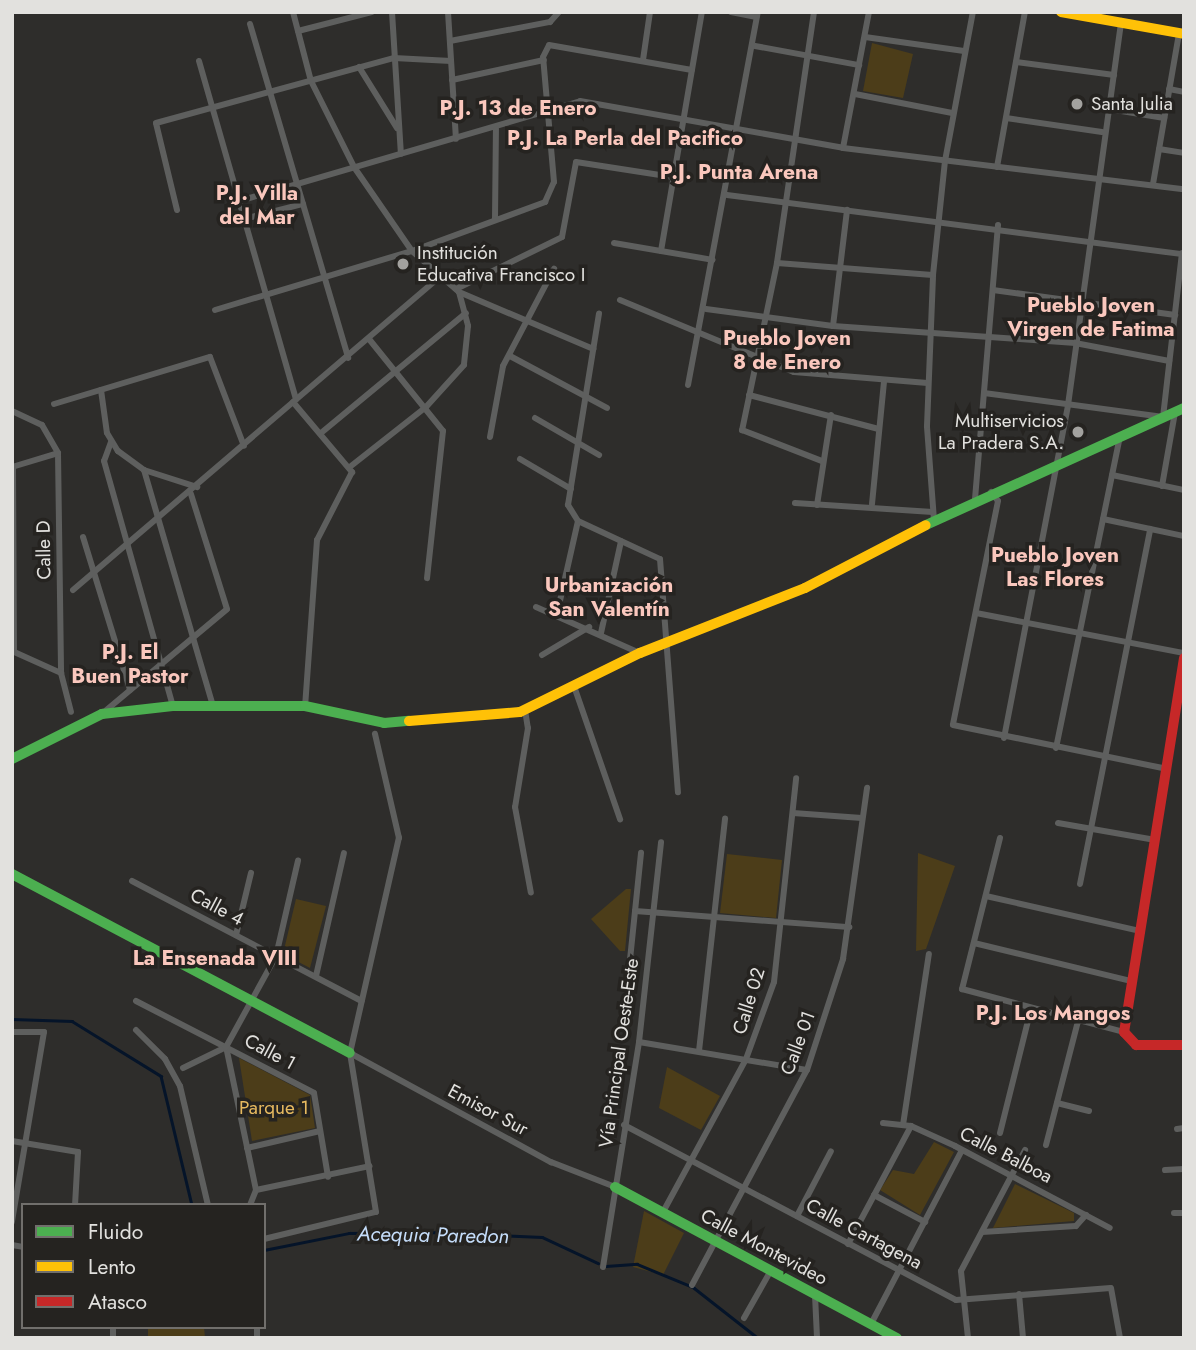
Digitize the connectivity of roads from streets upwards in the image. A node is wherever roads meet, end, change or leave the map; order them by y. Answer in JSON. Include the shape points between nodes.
{"nodes":[{"id":1,"x":293,"y":12,"type":"edge"},
{"id":2,"x":372,"y":12,"type":"edge"},
{"id":3,"x":392,"y":12,"type":"edge"},
{"id":4,"x":448,"y":12,"type":"edge"},
{"id":5,"x":559,"y":12,"type":"edge"},
{"id":6,"x":650,"y":12,"type":"edge"},
{"id":7,"x":702,"y":12,"type":"edge"},
{"id":8,"x":731,"y":12,"type":"edge"},
{"id":9,"x":814,"y":12,"type":"edge"},
{"id":10,"x":869,"y":12,"type":"edge"},
{"id":11,"x":973,"y":12,"type":"edge"},
{"id":12,"x":1025,"y":12,"type":"edge"},
{"id":13,"x":1061,"y":12,"type":"edge"},
{"id":14,"x":757,"y":15,"type":"edge"},
{"id":15,"x":1121,"y":21,"type":"junction"},
{"id":16,"x":250,"y":24,"type":"dead end"},
{"id":17,"x":298,"y":31,"type":"junction"},
{"id":18,"x":1181,"y":33,"type":"edge"},
{"id":19,"x":865,"y":37,"type":"junction"},
{"id":20,"x":450,"y":41,"type":"junction"},
{"id":21,"x":755,"y":46,"type":"junction"},
{"id":22,"x":964,"y":51,"type":"junction"},
{"id":23,"x":805,"y":55,"type":"junction"},
{"id":24,"x":394,"y":58,"type":"junction"},
{"id":25,"x":544,"y":60,"type":"junction"},
{"id":26,"x":643,"y":60,"type":"junction"},
{"id":27,"x":199,"y":61,"type":"dead end"},
{"id":28,"x":451,"y":61,"type":"junction"},
{"id":29,"x":1016,"y":62,"type":"junction"},
{"id":30,"x":859,"y":65,"type":"junction"},
{"id":31,"x":359,"y":67,"type":"junction"},
{"id":32,"x":692,"y":69,"type":"junction"},
{"id":33,"x":1114,"y":75,"type":"junction"},
{"id":34,"x":311,"y":80,"type":"junction"},
{"id":35,"x":452,"y":80,"type":"junction"},
{"id":36,"x":1169,"y":89,"type":"junction"},
{"id":37,"x":1184,"y":92,"type":"edge"},
{"id":38,"x":270,"y":94,"type":"junction"},
{"id":39,"x":855,"y":94,"type":"junction"},
{"id":40,"x":551,"y":105,"type":"junction"},
{"id":41,"x":212,"y":108,"type":"junction"},
{"id":42,"x":1109,"y":109,"type":"junction"},
{"id":43,"x":952,"y":113,"type":"junction"},
{"id":44,"x":1006,"y":118,"type":"junction"},
{"id":45,"x":1164,"y":118,"type":"junction"},
{"id":46,"x":683,"y":120,"type":"junction"},
{"id":47,"x":496,"y":129,"type":"junction"},
{"id":48,"x":737,"y":129,"type":"junction"},
{"id":49,"x":399,"y":131,"type":"junction"},
{"id":50,"x":1102,"y":132,"type":"junction"},
{"id":51,"x":456,"y":139,"type":"junction"},
{"id":52,"x":793,"y":139,"type":"junction"},
{"id":53,"x":843,"y":148,"type":"junction"},
{"id":54,"x":1159,"y":149,"type":"junction"},
{"id":55,"x":1184,"y":153,"type":"edge"},
{"id":56,"x":401,"y":154,"type":"junction"},
{"id":57,"x":945,"y":161,"type":"junction"},
{"id":58,"x":354,"y":167,"type":"junction"},
{"id":59,"x":997,"y":167,"type":"junction"},
{"id":60,"x":1096,"y":176,"type":"junction"},
{"id":61,"x":673,"y":177,"type":"junction"},
{"id":62,"x":297,"y":184,"type":"junction"},
{"id":63,"x":1153,"y":184,"type":"junction"},
{"id":64,"x":1184,"y":189,"type":"edge"},
{"id":65,"x":727,"y":195,"type":"junction"},
{"id":66,"x":239,"y":201,"type":"junction"},
{"id":67,"x":303,"y":204,"type":"junction"},
{"id":68,"x":782,"y":204,"type":"junction"},
{"id":69,"x":847,"y":209,"type":"junction"},
{"id":70,"x":177,"y":210,"type":"dead end"},
{"id":71,"x":244,"y":219,"type":"junction"},
{"id":72,"x":495,"y":219,"type":"junction"},
{"id":73,"x":938,"y":219,"type":"junction"},
{"id":74,"x":998,"y":225,"type":"junction"},
{"id":75,"x":1088,"y":237,"type":"junction"},
{"id":76,"x":614,"y":243,"type":"dead end"},
{"id":77,"x":412,"y":251,"type":"junction"},
{"id":78,"x":661,"y":251,"type":"junction"},
{"id":79,"x":1183,"y":253,"type":"edge"},
{"id":80,"x":713,"y":260,"type":"junction"},
{"id":81,"x":777,"y":263,"type":"junction"},
{"id":82,"x":554,"y":269,"type":"dead end"},
{"id":83,"x":840,"y":270,"type":"junction"},
{"id":84,"x":933,"y":275,"type":"junction"},
{"id":85,"x":439,"y":277,"type":"junction"},
{"id":86,"x":325,"y":278,"type":"junction"},
{"id":87,"x":993,"y":289,"type":"junction"},
{"id":88,"x":458,"y":291,"type":"junction"},
{"id":89,"x":266,"y":295,"type":"junction"},
{"id":90,"x":620,"y":300,"type":"dead end"},
{"id":91,"x":1080,"y":302,"type":"junction"},
{"id":92,"x":706,"y":309,"type":"junction"},
{"id":93,"x":215,"y":310,"type":"dead end"},
{"id":94,"x":466,"y":313,"type":"junction"},
{"id":95,"x":599,"y":313,"type":"dead end"},
{"id":96,"x":1175,"y":315,"type":"junction"},
{"id":97,"x":766,"y":317,"type":"junction"},
{"id":98,"x":529,"y":320,"type":"junction"},
{"id":99,"x":833,"y":326,"type":"junction"},
{"id":100,"x":931,"y":333,"type":"junction"},
{"id":101,"x":989,"y":334,"type":"junction"},
{"id":102,"x":701,"y":337,"type":"junction"},
{"id":103,"x":369,"y":339,"type":"junction"},
{"id":104,"x":1075,"y":343,"type":"junction"},
{"id":105,"x":593,"y":349,"type":"junction"},
{"id":106,"x":510,"y":356,"type":"junction"},
{"id":107,"x":348,"y":358,"type":"junction"},
{"id":108,"x":757,"y":358,"type":"junction"},
{"id":109,"x":1169,"y":361,"type":"junction"},
{"id":110,"x":396,"y":372,"type":"junction"},
{"id":111,"x":884,"y":382,"type":"junction"},
{"id":112,"x":928,"y":383,"type":"junction"},
{"id":113,"x":688,"y":385,"type":"dead end"},
{"id":114,"x":101,"y":390,"type":"junction"},
{"id":115,"x":984,"y":393,"type":"junction"},
{"id":116,"x":749,"y":395,"type":"junction"},
{"id":117,"x":586,"y":397,"type":"junction"},
{"id":118,"x":294,"y":401,"type":"junction"},
{"id":119,"x":54,"y":404,"type":"dead end"},
{"id":120,"x":1068,"y":405,"type":"junction"},
{"id":121,"x":426,"y":407,"type":"junction"},
{"id":122,"x":607,"y":408,"type":"dead end"},
{"id":123,"x":1180,"y":410,"type":"edge"},
{"id":124,"x":12,"y":411,"type":"edge"},
{"id":125,"x":831,"y":415,"type":"junction"},
{"id":126,"x":1163,"y":417,"type":"junction"},
{"id":127,"x":535,"y":418,"type":"dead end"},
{"id":128,"x":879,"y":429,"type":"junction"},
{"id":129,"x":321,"y":433,"type":"junction"},
{"id":130,"x":490,"y":437,"type":"dead end"},
{"id":131,"x":1119,"y":440,"type":"junction"},
{"id":132,"x":111,"y":442,"type":"junction"},
{"id":133,"x":579,"y":443,"type":"junction"},
{"id":134,"x":244,"y":446,"type":"junction"},
{"id":135,"x":58,"y":453,"type":"junction"},
{"id":136,"x":599,"y":455,"type":"dead end"},
{"id":137,"x":520,"y":459,"type":"dead end"},
{"id":138,"x":822,"y":461,"type":"junction"},
{"id":139,"x":351,"y":466,"type":"junction"},
{"id":140,"x":12,"y":467,"type":"edge"},
{"id":141,"x":1058,"y":467,"type":"junction"},
{"id":142,"x":144,"y":470,"type":"junction"},
{"id":143,"x":1112,"y":475,"type":"junction"},
{"id":144,"x":1162,"y":486,"type":"junction"},
{"id":145,"x":197,"y":487,"type":"junction"},
{"id":146,"x":571,"y":489,"type":"junction"},
{"id":147,"x":1184,"y":490,"type":"edge"},
{"id":148,"x":991,"y":492,"type":"junction"},
{"id":149,"x":191,"y":494,"type":"junction"},
{"id":150,"x":975,"y":499,"type":"junction"},
{"id":151,"x":795,"y":503,"type":"dead end"},
{"id":152,"x":872,"y":504,"type":"junction"},
{"id":153,"x":817,"y":505,"type":"junction"},
{"id":154,"x":934,"y":516,"type":"junction"},
{"id":155,"x":1103,"y":519,"type":"junction"},
{"id":156,"x":158,"y":522,"type":"junction"},
{"id":157,"x":578,"y":522,"type":"junction"},
{"id":158,"x":1150,"y":529,"type":"junction"},
{"id":159,"x":1184,"y":536,"type":"edge"},
{"id":160,"x":83,"y":537,"type":"dead end"},
{"id":161,"x":621,"y":541,"type":"junction"},
{"id":162,"x":129,"y":546,"type":"junction"},
{"id":163,"x":94,"y":573,"type":"junction"},
{"id":164,"x":427,"y":578,"type":"dead end"},
{"id":165,"x":73,"y":590,"type":"dead end"},
{"id":166,"x":537,"y":607,"type":"dead end"},
{"id":167,"x":976,"y":613,"type":"junction"},
{"id":168,"x":557,"y":614,"type":"junction"},
{"id":169,"x":1025,"y":622,"type":"junction"},
{"id":170,"x":589,"y":627,"type":"junction"},
{"id":171,"x":601,"y":633,"type":"junction"},
{"id":172,"x":1079,"y":633,"type":"junction"},
{"id":173,"x":193,"y":638,"type":"junction"},
{"id":174,"x":670,"y":640,"type":"junction"},
{"id":175,"x":1128,"y":642,"type":"junction"},
{"id":176,"x":13,"y":652,"type":"edge"},
{"id":177,"x":640,"y":653,"type":"junction"},
{"id":178,"x":542,"y":654,"type":"dead end"},
{"id":179,"x":1184,"y":655,"type":"edge"},
{"id":180,"x":163,"y":663,"type":"junction"},
{"id":181,"x":61,"y":673,"type":"junction"},
{"id":182,"x":575,"y":689,"type":"junction"},
{"id":183,"x":130,"y":690,"type":"junction"},
{"id":184,"x":212,"y":703,"type":"junction"},
{"id":185,"x":173,"y":706,"type":"junction"},
{"id":186,"x":305,"y":706,"type":"junction"},
{"id":187,"x":524,"y":710,"type":"junction"},
{"id":188,"x":71,"y":712,"type":"dead end"},
{"id":189,"x":103,"y":714,"type":"junction"},
{"id":190,"x":375,"y":734,"type":"dead end"},
{"id":191,"x":1004,"y":738,"type":"junction"},
{"id":192,"x":1056,"y":748,"type":"junction"},
{"id":193,"x":1106,"y":758,"type":"junction"},
{"id":194,"x":12,"y":759,"type":"edge"},
{"id":195,"x":1163,"y":768,"type":"junction"},
{"id":196,"x":796,"y":778,"type":"dead end"},
{"id":197,"x":867,"y":788,"type":"dead end"},
{"id":198,"x":678,"y":792,"type":"dead end"},
{"id":199,"x":793,"y":813,"type":"junction"},
{"id":200,"x":724,"y":818,"type":"dead end"},
{"id":201,"x":862,"y":818,"type":"junction"},
{"id":202,"x":620,"y":819,"type":"dead end"},
{"id":203,"x":1058,"y":823,"type":"dead end"},
{"id":204,"x":1090,"y":829,"type":"junction"},
{"id":205,"x":1000,"y":838,"type":"dead end"},
{"id":206,"x":1150,"y":839,"type":"junction"},
{"id":207,"x":661,"y":842,"type":"dead end"},
{"id":208,"x":344,"y":853,"type":"dead end"},
{"id":209,"x":641,"y":853,"type":"dead end"},
{"id":210,"x":298,"y":861,"type":"dead end"},
{"id":211,"x":251,"y":873,"type":"dead end"},
{"id":212,"x":12,"y":874,"type":"edge"},
{"id":213,"x":132,"y":881,"type":"dead end"},
{"id":214,"x":1080,"y":884,"type":"dead end"},
{"id":215,"x":531,"y":893,"type":"dead end"},
{"id":216,"x":986,"y":896,"type":"junction"},
{"id":217,"x":635,"y":911,"type":"junction"},
{"id":218,"x":654,"y":913,"type":"junction"},
{"id":219,"x":715,"y":918,"type":"junction"},
{"id":220,"x":781,"y":924,"type":"junction"},
{"id":221,"x":849,"y":927,"type":"junction"},
{"id":222,"x":1136,"y":929,"type":"junction"},
{"id":223,"x":236,"y":935,"type":"junction"},
{"id":224,"x":974,"y":943,"type":"junction"},
{"id":225,"x":929,"y":954,"type":"dead end"},
{"id":226,"x":276,"y":956,"type":"junction"},
{"id":227,"x":316,"y":976,"type":"junction"},
{"id":228,"x":628,"y":979,"type":"dead end"},
{"id":229,"x":1131,"y":981,"type":"junction"},
{"id":230,"x":362,"y":1000,"type":"junction"},
{"id":231,"x":136,"y":1001,"type":"dead end"},
{"id":232,"x":251,"y":1002,"type":"junction"},
{"id":233,"x":1031,"y":1009,"type":"junction"},
{"id":234,"x":1078,"y":1021,"type":"junction"},
{"id":235,"x":136,"y":1030,"type":"dead end"},
{"id":236,"x":12,"y":1032,"type":"edge"},
{"id":237,"x":1124,"y":1032,"type":"junction"},
{"id":238,"x":639,"y":1042,"type":"junction"},
{"id":239,"x":1184,"y":1045,"type":"edge"},
{"id":240,"x":226,"y":1047,"type":"junction"},
{"id":241,"x":699,"y":1051,"type":"junction"},
{"id":242,"x":350,"y":1053,"type":"junction"},
{"id":243,"x":746,"y":1059,"type":"junction"},
{"id":244,"x":183,"y":1068,"type":"dead end"},
{"id":245,"x":807,"y":1070,"type":"junction"},
{"id":246,"x":1057,"y":1103,"type":"junction"},
{"id":247,"x":1089,"y":1111,"type":"dead end"},
{"id":248,"x":883,"y":1122,"type":"dead end"},
{"id":249,"x":624,"y":1125,"type":"junction"},
{"id":250,"x":902,"y":1125,"type":"junction"},
{"id":251,"x":911,"y":1126,"type":"junction"},
{"id":252,"x":320,"y":1131,"type":"junction"},
{"id":253,"x":1000,"y":1133,"type":"dead end"},
{"id":254,"x":12,"y":1141,"type":"edge"},
{"id":255,"x":25,"y":1143,"type":"junction"},
{"id":256,"x":1046,"y":1145,"type":"dead end"},
{"id":257,"x":247,"y":1148,"type":"junction"},
{"id":258,"x":962,"y":1150,"type":"junction"},
{"id":259,"x":1025,"y":1150,"type":"dead end"},
{"id":260,"x":831,"y":1151,"type":"dead end"},
{"id":261,"x":691,"y":1160,"type":"junction"},
{"id":262,"x":370,"y":1166,"type":"junction"},
{"id":263,"x":1184,"y":1169,"type":"edge"},
{"id":264,"x":1165,"y":1170,"type":"dead end"},
{"id":265,"x":1012,"y":1176,"type":"junction"},
{"id":266,"x":328,"y":1177,"type":"junction"},
{"id":267,"x":615,"y":1187,"type":"junction"},
{"id":268,"x":745,"y":1188,"type":"junction"},
{"id":269,"x":256,"y":1190,"type":"junction"},
{"id":270,"x":874,"y":1195,"type":"junction"},
{"id":271,"x":75,"y":1203,"type":"edge"},
{"id":272,"x":208,"y":1203,"type":"edge"},
{"id":273,"x":251,"y":1203,"type":"edge"},
{"id":274,"x":663,"y":1212,"type":"junction"},
{"id":275,"x":1174,"y":1213,"type":"dead end"},
{"id":276,"x":1184,"y":1213,"type":"edge"},
{"id":277,"x":1086,"y":1215,"type":"junction"},
{"id":278,"x":797,"y":1216,"type":"junction"},
{"id":279,"x":12,"y":1222,"type":"edge"},
{"id":280,"x":925,"y":1222,"type":"junction"},
{"id":281,"x":1110,"y":1228,"type":"dead end"},
{"id":282,"x":982,"y":1232,"type":"junction"},
{"id":283,"x":266,"y":1239,"type":"edge"},
{"id":284,"x":715,"y":1242,"type":"junction"},
{"id":285,"x":848,"y":1244,"type":"junction"},
{"id":286,"x":603,"y":1267,"type":"dead end"},
{"id":287,"x":899,"y":1271,"type":"junction"},
{"id":288,"x":770,"y":1272,"type":"junction"},
{"id":289,"x":692,"y":1284,"type":"dead end"},
{"id":290,"x":1019,"y":1294,"type":"junction"},
{"id":291,"x":815,"y":1295,"type":"junction"},
{"id":292,"x":964,"y":1300,"type":"junction"},
{"id":293,"x":744,"y":1318,"type":"dead end"},
{"id":294,"x":871,"y":1325,"type":"junction"},
{"id":295,"x":817,"y":1338,"type":"edge"},
{"id":296,"x":897,"y":1338,"type":"edge"},
{"id":297,"x":968,"y":1338,"type":"edge"},
{"id":298,"x":1023,"y":1338,"type":"edge"},
{"id":299,"x":1120,"y":1338,"type":"edge"}],
"edges":[{"from":1,"to":17,"type":"street"},
{"from":2,"to":17,"type":"street"},
{"from":3,"to":24,"type":"street"},
{"from":4,"to":20,"type":"street"},
{"from":5,"to":20,"type":"street","via":[[550,22]]},
{"from":6,"to":26,"type":"street"},
{"from":7,"to":32,"type":"street"},
{"from":8,"to":14,"type":"street"},
{"from":9,"to":23,"type":"street"},
{"from":10,"to":19,"type":"street"},
{"from":11,"to":22,"type":"street"},
{"from":12,"to":29,"type":"street"},
{"from":13,"to":15,"type":"street"},
{"from":14,"to":21,"type":"street"},
{"from":15,"to":18,"type":"street"},
{"from":15,"to":33,"type":"street"},
{"from":16,"to":38,"type":"street"},
{"from":17,"to":34,"type":"street"},
{"from":18,"to":36,"type":"street"},
{"from":19,"to":22,"type":"street"},
{"from":19,"to":30,"type":"street"},
{"from":20,"to":28,"type":"street"},
{"from":21,"to":23,"type":"street"},
{"from":21,"to":48,"type":"street"},
{"from":22,"to":43,"type":"street"},
{"from":23,"to":30,"type":"street"},
{"from":23,"to":52,"type":"street"},
{"from":24,"to":28,"type":"street"},
{"from":24,"to":31,"type":"street"},
{"from":24,"to":49,"type":"street"},
{"from":25,"to":26,"type":"street","via":[[547,47],[562,44]]},
{"from":25,"to":35,"type":"street"},
{"from":25,"to":40,"type":"street"},
{"from":26,"to":32,"type":"street"},
{"from":27,"to":41,"type":"street"},
{"from":28,"to":35,"type":"street"},
{"from":29,"to":33,"type":"street"},
{"from":29,"to":44,"type":"street"},
{"from":30,"to":39,"type":"street"},
{"from":31,"to":34,"type":"street"},
{"from":31,"to":49,"type":"street"},
{"from":32,"to":46,"type":"street"},
{"from":33,"to":42,"type":"street"},
{"from":34,"to":38,"type":"street"},
{"from":34,"to":58,"type":"street"},
{"from":35,"to":51,"type":"street"},
{"from":36,"to":37,"type":"street"},
{"from":36,"to":45,"type":"street"},
{"from":38,"to":41,"type":"street"},
{"from":38,"to":62,"type":"street"},
{"from":39,"to":43,"type":"street"},
{"from":39,"to":53,"type":"street"},
{"from":40,"to":46,"type":"street","via":[[580,101]]},
{"from":40,"to":47,"type":"street"},
{"from":40,"to":72,"type":"street","via":[[551,195],[541,205]]},
{"from":41,"to":66,"type":"street"},
{"from":41,"to":70,"type":"street","via":[[155,126]]},
{"from":42,"to":45,"type":"street"},
{"from":42,"to":50,"type":"street"},
{"from":43,"to":57,"type":"street"},
{"from":44,"to":50,"type":"street"},
{"from":44,"to":59,"type":"street"},
{"from":45,"to":54,"type":"street"},
{"from":46,"to":48,"type":"street"},
{"from":46,"to":61,"type":"street"},
{"from":47,"to":51,"type":"street"},
{"from":47,"to":72,"type":"street"},
{"from":48,"to":52,"type":"street"},
{"from":48,"to":65,"type":"street"},
{"from":49,"to":56,"type":"street"},
{"from":50,"to":60,"type":"street"},
{"from":51,"to":56,"type":"street"},
{"from":52,"to":53,"type":"street"},
{"from":52,"to":68,"type":"street"},
{"from":53,"to":57,"type":"street"},
{"from":54,"to":55,"type":"street"},
{"from":54,"to":63,"type":"street"},
{"from":56,"to":58,"type":"street"},
{"from":57,"to":59,"type":"street"},
{"from":57,"to":73,"type":"street"},
{"from":58,"to":62,"type":"street"},
{"from":58,"to":77,"type":"street"},
{"from":59,"to":60,"type":"street"},
{"from":60,"to":63,"type":"street"},
{"from":60,"to":75,"type":"street"},
{"from":61,"to":78,"type":"street"},
{"from":61,"to":88,"type":"street","via":[[576,162],[562,237]]},
{"from":62,"to":66,"type":"street"},
{"from":62,"to":67,"type":"street"},
{"from":63,"to":64,"type":"street"},
{"from":65,"to":68,"type":"street"},
{"from":65,"to":80,"type":"street"},
{"from":66,"to":71,"type":"street"},
{"from":67,"to":71,"type":"street"},
{"from":67,"to":86,"type":"street"},
{"from":68,"to":69,"type":"street"},
{"from":68,"to":81,"type":"street"},
{"from":69,"to":73,"type":"street"},
{"from":69,"to":83,"type":"street"},
{"from":71,"to":89,"type":"street"},
{"from":72,"to":77,"type":"street"},
{"from":73,"to":74,"type":"street"},
{"from":73,"to":84,"type":"street"},
{"from":74,"to":75,"type":"street"},
{"from":74,"to":87,"type":"street"},
{"from":75,"to":79,"type":"street"},
{"from":75,"to":91,"type":"street"},
{"from":76,"to":78,"type":"street"},
{"from":77,"to":85,"type":"street"},
{"from":77,"to":86,"type":"street"},
{"from":78,"to":80,"type":"street"},
{"from":79,"to":96,"type":"street"},
{"from":80,"to":92,"type":"street"},
{"from":81,"to":83,"type":"street"},
{"from":81,"to":97,"type":"street"},
{"from":82,"to":98,"type":"street"},
{"from":83,"to":84,"type":"street"},
{"from":83,"to":99,"type":"street"},
{"from":84,"to":100,"type":"street"},
{"from":85,"to":88,"type":"street"},
{"from":85,"to":103,"type":"street"},
{"from":86,"to":89,"type":"street"},
{"from":86,"to":107,"type":"street"},
{"from":87,"to":91,"type":"street"},
{"from":87,"to":101,"type":"street"},
{"from":88,"to":94,"type":"street"},
{"from":88,"to":98,"type":"street"},
{"from":89,"to":93,"type":"street"},
{"from":89,"to":118,"type":"street"},
{"from":90,"to":102,"type":"street"},
{"from":91,"to":96,"type":"street"},
{"from":91,"to":104,"type":"street"},
{"from":92,"to":97,"type":"street"},
{"from":92,"to":102,"type":"street"},
{"from":94,"to":110,"type":"street"},
{"from":94,"to":121,"type":"street","via":[[464,365]]},
{"from":95,"to":105,"type":"street"},
{"from":96,"to":109,"type":"street"},
{"from":97,"to":99,"type":"street"},
{"from":97,"to":108,"type":"street"},
{"from":98,"to":105,"type":"street"},
{"from":98,"to":106,"type":"street"},
{"from":99,"to":100,"type":"street"},
{"from":100,"to":101,"type":"street"},
{"from":100,"to":112,"type":"street"},
{"from":101,"to":104,"type":"street"},
{"from":101,"to":115,"type":"street"},
{"from":102,"to":108,"type":"street"},
{"from":102,"to":113,"type":"street"},
{"from":103,"to":107,"type":"street"},
{"from":103,"to":110,"type":"street"},
{"from":104,"to":109,"type":"street"},
{"from":104,"to":120,"type":"street"},
{"from":105,"to":117,"type":"street"},
{"from":106,"to":117,"type":"street"},
{"from":106,"to":130,"type":"street"},
{"from":107,"to":118,"type":"street"},
{"from":108,"to":111,"type":"street","via":[[794,372]]},
{"from":108,"to":116,"type":"street"},
{"from":109,"to":126,"type":"street"},
{"from":110,"to":121,"type":"street"},
{"from":110,"to":129,"type":"street"},
{"from":111,"to":112,"type":"street"},
{"from":111,"to":128,"type":"street"},
{"from":112,"to":154,"type":"street"},
{"from":114,"to":119,"type":"street"},
{"from":114,"to":132,"type":"street"},
{"from":114,"to":134,"type":"street","via":[[209,357]]},
{"from":115,"to":120,"type":"street"},
{"from":115,"to":150,"type":"street"},
{"from":116,"to":125,"type":"street"},
{"from":116,"to":138,"type":"street","via":[[743,430]]},
{"from":117,"to":122,"type":"street"},
{"from":117,"to":133,"type":"street"},
{"from":118,"to":129,"type":"street"},
{"from":118,"to":134,"type":"street"},
{"from":120,"to":126,"type":"street"},
{"from":120,"to":141,"type":"street"},
{"from":121,"to":139,"type":"street"},
{"from":121,"to":164,"type":"street","via":[[443,433]]},
{"from":123,"to":126,"type":"street"},
{"from":123,"to":144,"type":"street"},
{"from":124,"to":135,"type":"street","via":[[42,425]]},
{"from":125,"to":128,"type":"street"},
{"from":125,"to":138,"type":"street"},
{"from":126,"to":131,"type":"street"},
{"from":127,"to":133,"type":"street"},
{"from":128,"to":152,"type":"street"},
{"from":129,"to":139,"type":"street"},
{"from":131,"to":141,"type":"street"},
{"from":131,"to":143,"type":"street"},
{"from":132,"to":142,"type":"street"},
{"from":132,"to":162,"type":"street","via":[[103,455]]},
{"from":133,"to":136,"type":"street"},
{"from":133,"to":146,"type":"street"},
{"from":134,"to":145,"type":"street"},
{"from":135,"to":140,"type":"street"},
{"from":135,"to":181,"type":"street","name":"Calle D"},
{"from":137,"to":146,"type":"street"},
{"from":138,"to":153,"type":"street"},
{"from":139,"to":186,"type":"street","via":[[350,481],[317,540]]},
{"from":140,"to":176,"type":"street"},
{"from":141,"to":148,"type":"street"},
{"from":141,"to":169,"type":"street"},
{"from":142,"to":145,"type":"street"},
{"from":142,"to":156,"type":"street"},
{"from":143,"to":144,"type":"street"},
{"from":143,"to":155,"type":"street"},
{"from":144,"to":147,"type":"street"},
{"from":145,"to":149,"type":"street"},
{"from":146,"to":157,"type":"street","via":[[568,505]]},
{"from":148,"to":150,"type":"street"},
{"from":148,"to":167,"type":"street","via":[[998,501]]},
{"from":149,"to":156,"type":"street"},
{"from":149,"to":173,"type":"street","via":[[228,604]]},
{"from":150,"to":154,"type":"street"},
{"from":151,"to":153,"type":"street"},
{"from":152,"to":153,"type":"street"},
{"from":152,"to":154,"type":"street"},
{"from":154,"to":174,"type":"street","via":[[805,588]]},
{"from":155,"to":158,"type":"street"},
{"from":155,"to":172,"type":"street"},
{"from":156,"to":162,"type":"street"},
{"from":156,"to":173,"type":"street"},
{"from":157,"to":161,"type":"street"},
{"from":157,"to":168,"type":"street"},
{"from":158,"to":159,"type":"street"},
{"from":158,"to":175,"type":"street"},
{"from":160,"to":163,"type":"street"},
{"from":161,"to":171,"type":"street"},
{"from":161,"to":174,"type":"street","via":[[660,559]]},
{"from":162,"to":163,"type":"street"},
{"from":162,"to":180,"type":"street"},
{"from":163,"to":165,"type":"street"},
{"from":163,"to":183,"type":"street"},
{"from":166,"to":168,"type":"street"},
{"from":167,"to":169,"type":"street"},
{"from":167,"to":191,"type":"street","via":[[953,725]]},
{"from":168,"to":170,"type":"street"},
{"from":169,"to":172,"type":"street"},
{"from":169,"to":191,"type":"street"},
{"from":170,"to":171,"type":"street"},
{"from":170,"to":178,"type":"street"},
{"from":171,"to":177,"type":"street"},
{"from":172,"to":175,"type":"street"},
{"from":172,"to":192,"type":"street"},
{"from":173,"to":180,"type":"street"},
{"from":173,"to":184,"type":"street"},
{"from":174,"to":177,"type":"street"},
{"from":174,"to":198,"type":"street"},
{"from":175,"to":179,"type":"street"},
{"from":175,"to":193,"type":"street"},
{"from":176,"to":181,"type":"street"},
{"from":177,"to":182,"type":"street"},
{"from":179,"to":195,"type":"street"},
{"from":180,"to":183,"type":"street"},
{"from":180,"to":185,"type":"street"},
{"from":181,"to":188,"type":"street","name":"Calle D"},
{"from":182,"to":187,"type":"street"},
{"from":182,"to":202,"type":"street"},
{"from":183,"to":189,"type":"street"},
{"from":184,"to":185,"type":"street"},
{"from":184,"to":186,"type":"street"},
{"from":185,"to":189,"type":"street"},
{"from":186,"to":187,"type":"street","via":[[384,723]]},
{"from":187,"to":215,"type":"street","via":[[528,728],[515,807]]},
{"from":189,"to":194,"type":"street"},
{"from":190,"to":230,"type":"street","via":[[399,838]]},
{"from":191,"to":192,"type":"street"},
{"from":192,"to":193,"type":"street"},
{"from":193,"to":195,"type":"street"},
{"from":193,"to":204,"type":"street"},
{"from":195,"to":206,"type":"street"},
{"from":196,"to":199,"type":"street","name":"Calle 02"},
{"from":197,"to":201,"type":"street","name":"Calle 01"},
{"from":199,"to":201,"type":"street"},
{"from":199,"to":220,"type":"street","name":"Calle 02"},
{"from":200,"to":219,"type":"street"},
{"from":201,"to":221,"type":"street","name":"Calle 01"},
{"from":203,"to":204,"type":"street"},
{"from":204,"to":206,"type":"street"},
{"from":204,"to":214,"type":"street"},
{"from":205,"to":216,"type":"street"},
{"from":206,"to":222,"type":"street"},
{"from":207,"to":218,"type":"street","name":"Vía Principal Oeste-Este"},
{"from":208,"to":227,"type":"street"},
{"from":209,"to":217,"type":"street","name":"Vía Principal Oeste-Este"},
{"from":210,"to":226,"type":"street"},
{"from":211,"to":223,"type":"street"},
{"from":212,"to":232,"type":"street"},
{"from":213,"to":223,"type":"street","name":"Calle 4"},
{"from":216,"to":222,"type":"street"},
{"from":216,"to":224,"type":"street"},
{"from":217,"to":218,"type":"street"},
{"from":217,"to":228,"type":"street","name":"Vía Principal Oeste-Este"},
{"from":218,"to":219,"type":"street"},
{"from":218,"to":238,"type":"street","name":"Vía Principal Oeste-Este"},
{"from":219,"to":220,"type":"street"},
{"from":219,"to":241,"type":"street"},
{"from":220,"to":221,"type":"street"},
{"from":220,"to":243,"type":"street","name":"Calle 02","via":[[774,982]]},
{"from":221,"to":245,"type":"street","name":"Calle 01"},
{"from":222,"to":229,"type":"street"},
{"from":223,"to":226,"type":"street","name":"Calle 4"},
{"from":224,"to":229,"type":"street"},
{"from":224,"to":233,"type":"street","via":[[962,989]]},
{"from":225,"to":250,"type":"street"},
{"from":226,"to":227,"type":"street","name":"Calle 4"},
{"from":226,"to":232,"type":"street"},
{"from":227,"to":230,"type":"street","name":"Calle 4"},
{"from":229,"to":237,"type":"street"},
{"from":230,"to":242,"type":"street"},
{"from":231,"to":240,"type":"street","name":"Calle 1"},
{"from":232,"to":240,"type":"street"},
{"from":232,"to":242,"type":"street"},
{"from":233,"to":234,"type":"street"},
{"from":233,"to":253,"type":"street"},
{"from":234,"to":237,"type":"street"},
{"from":234,"to":246,"type":"street"},
{"from":235,"to":272,"type":"street","via":[[177,1080]]},
{"from":236,"to":255,"type":"street","via":[[44,1032]]},
{"from":237,"to":239,"type":"street","via":[[1136,1045]]},
{"from":238,"to":241,"type":"street"},
{"from":238,"to":249,"type":"street","name":"Vía Principal Oeste-Este"},
{"from":240,"to":244,"type":"street"},
{"from":240,"to":252,"type":"street","name":"Calle 1","via":[[313,1093]]},
{"from":240,"to":257,"type":"street"},
{"from":241,"to":243,"type":"street"},
{"from":242,"to":262,"type":"street"},
{"from":242,"to":267,"type":"street","name":"Emisor Sur","via":[[551,1162]]},
{"from":243,"to":245,"type":"street"},
{"from":243,"to":261,"type":"street","name":"Calle 02"},
{"from":245,"to":268,"type":"street","name":"Calle 01"},
{"from":246,"to":247,"type":"street"},
{"from":246,"to":256,"type":"street"},
{"from":248,"to":250,"type":"street","name":"Calle Balboa"},
{"from":249,"to":261,"type":"street","name":"Calle Cartagena"},
{"from":249,"to":267,"type":"street","name":"Vía Principal Oeste-Este"},
{"from":250,"to":251,"type":"street","name":"Calle Balboa"},
{"from":251,"to":258,"type":"street","name":"Calle Balboa"},
{"from":251,"to":270,"type":"street"},
{"from":252,"to":257,"type":"street"},
{"from":252,"to":266,"type":"street","name":"Calle 1"},
{"from":254,"to":255,"type":"street"},
{"from":255,"to":271,"type":"street","via":[[78,1152]]},
{"from":255,"to":279,"type":"street"},
{"from":257,"to":269,"type":"street"},
{"from":258,"to":265,"type":"street","name":"Calle Balboa"},
{"from":258,"to":280,"type":"street"},
{"from":259,"to":265,"type":"street"},
{"from":260,"to":278,"type":"street"},
{"from":261,"to":268,"type":"street","name":"Calle Cartagena"},
{"from":261,"to":274,"type":"street","name":"Calle 02"},
{"from":262,"to":266,"type":"street"},
{"from":262,"to":283,"type":"street","via":[[373,1216]]},
{"from":263,"to":264,"type":"street"},
{"from":265,"to":277,"type":"street","name":"Calle Balboa"},
{"from":265,"to":282,"type":"street"},
{"from":266,"to":269,"type":"street"},
{"from":267,"to":274,"type":"street","name":"Calle Montevideo"},
{"from":267,"to":286,"type":"street","name":"Vía Principal Oeste-Este"},
{"from":268,"to":278,"type":"street","name":"Calle Cartagena"},
{"from":268,"to":284,"type":"street","name":"Calle 01"},
{"from":269,"to":273,"type":"street"},
{"from":270,"to":280,"type":"street"},
{"from":270,"to":285,"type":"street"},
{"from":274,"to":284,"type":"street","name":"Calle Montevideo"},
{"from":275,"to":276,"type":"street"},
{"from":277,"to":281,"type":"street","name":"Calle Balboa"},
{"from":277,"to":282,"type":"street","via":[[1076,1226]]},
{"from":278,"to":285,"type":"street","name":"Calle Cartagena"},
{"from":280,"to":287,"type":"street"},
{"from":282,"to":292,"type":"street","via":[[961,1271]]},
{"from":284,"to":288,"type":"street","name":"Calle Montevideo"},
{"from":284,"to":289,"type":"street","name":"Calle 01"},
{"from":285,"to":287,"type":"street","name":"Calle Cartagena"},
{"from":287,"to":292,"type":"street","name":"Calle Cartagena"},
{"from":287,"to":294,"type":"street"},
{"from":288,"to":291,"type":"street","name":"Calle Montevideo"},
{"from":288,"to":293,"type":"street"},
{"from":290,"to":292,"type":"street"},
{"from":290,"to":298,"type":"street"},
{"from":290,"to":299,"type":"street","via":[[1105,1287],[1116,1294]]},
{"from":291,"to":294,"type":"street","name":"Calle Montevideo"},
{"from":291,"to":295,"type":"street"},
{"from":292,"to":297,"type":"street"},
{"from":294,"to":296,"type":"street","name":"Calle Montevideo"}]}
